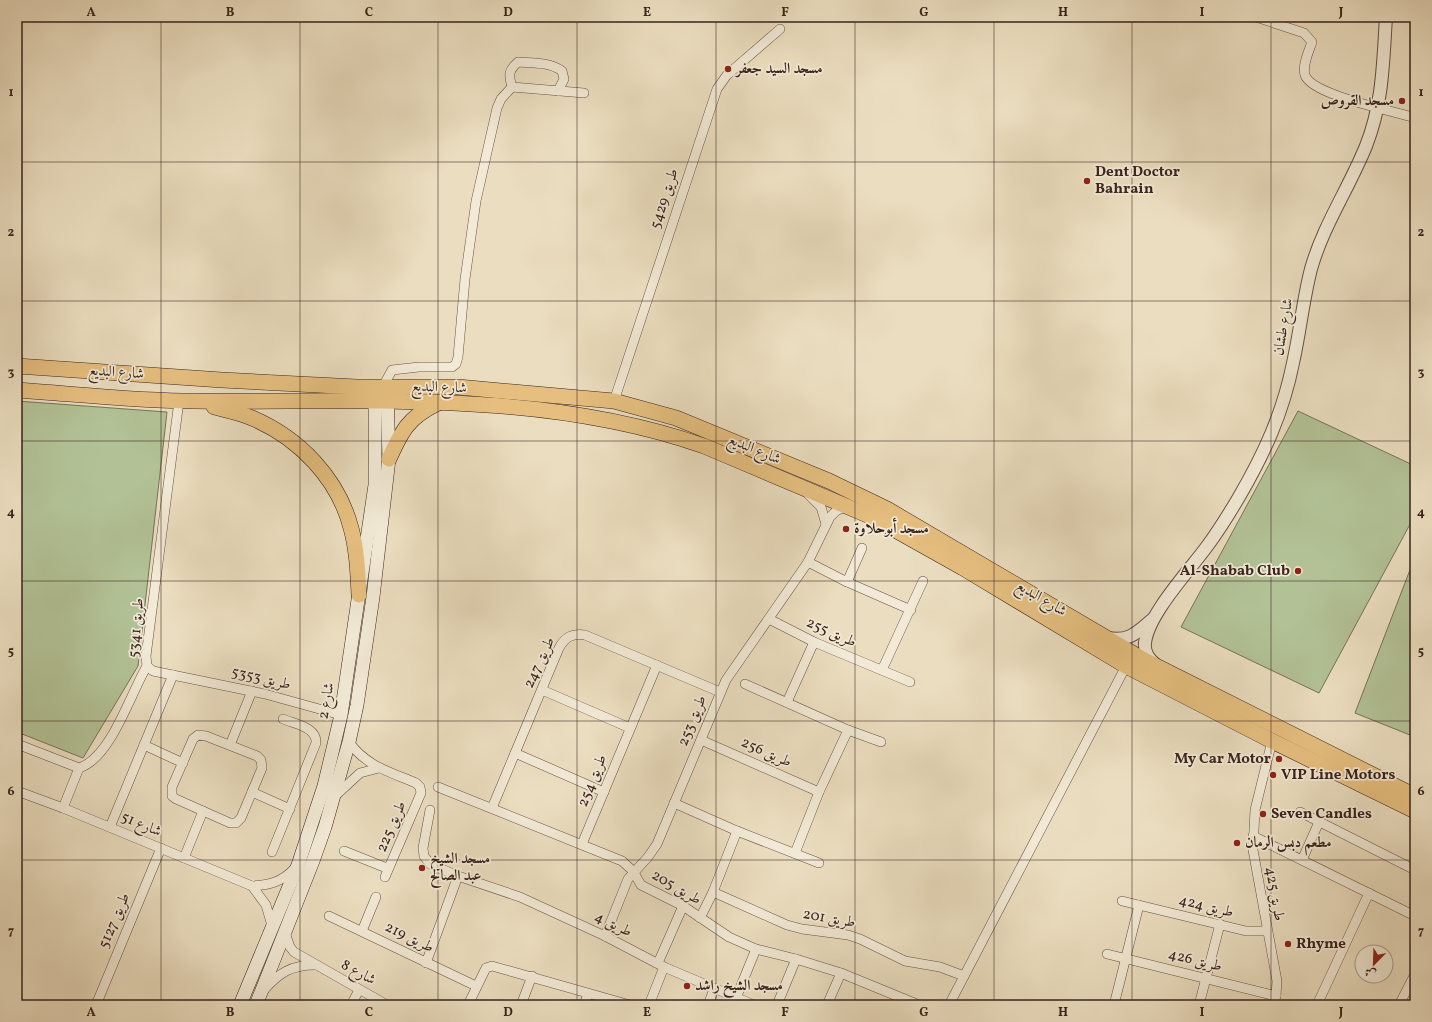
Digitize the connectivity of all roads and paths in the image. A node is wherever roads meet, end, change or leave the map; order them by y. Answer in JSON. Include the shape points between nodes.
{"nodes":[{"id":1,"x":1256,"y":17,"type":"edge"},
{"id":2,"x":1386,"y":17,"type":"edge"},
{"id":3,"x":780,"y":30,"type":"dead end"},
{"id":4,"x":512,"y":86,"type":"junction"},
{"id":5,"x":558,"y":91,"type":"junction"},
{"id":6,"x":584,"y":93,"type":"dead end"},
{"id":7,"x":1379,"y":107,"type":"junction"},
{"id":8,"x":1415,"y":118,"type":"edge"},
{"id":9,"x":17,"y":366,"type":"edge"},
{"id":10,"x":380,"y":387,"type":"junction"},
{"id":11,"x":17,"y":390,"type":"edge"},
{"id":12,"x":185,"y":401,"type":"junction"},
{"id":13,"x":614,"y":401,"type":"junction"},
{"id":14,"x":381,"y":402,"type":"junction"},
{"id":15,"x":439,"y":403,"type":"junction"},
{"id":16,"x":389,"y":459,"type":"junction"},
{"id":17,"x":800,"y":487,"type":"junction"},
{"id":18,"x":846,"y":506,"type":"junction"},
{"id":19,"x":826,"y":524,"type":"junction"},
{"id":20,"x":862,"y":548,"type":"dead end"},
{"id":21,"x":808,"y":562,"type":"junction"},
{"id":22,"x":923,"y":581,"type":"dead end"},
{"id":23,"x":847,"y":582,"type":"junction"},
{"id":24,"x":359,"y":595,"type":"junction"},
{"id":25,"x":911,"y":610,"type":"junction"},
{"id":26,"x":1154,"y":618,"type":"junction"},
{"id":27,"x":769,"y":619,"type":"junction"},
{"id":28,"x":1103,"y":637,"type":"junction"},
{"id":29,"x":814,"y":642,"type":"junction"},
{"id":30,"x":657,"y":665,"type":"junction"},
{"id":31,"x":147,"y":666,"type":"junction"},
{"id":32,"x":1126,"y":666,"type":"junction"},
{"id":33,"x":882,"y":670,"type":"junction"},
{"id":34,"x":1164,"y":670,"type":"junction"},
{"id":35,"x":173,"y":675,"type":"junction"},
{"id":36,"x":910,"y":682,"type":"dead end"},
{"id":37,"x":745,"y":684,"type":"dead end"},
{"id":38,"x":542,"y":690,"type":"junction"},
{"id":39,"x":252,"y":691,"type":"junction"},
{"id":40,"x":720,"y":692,"type":"junction"},
{"id":41,"x":787,"y":702,"type":"junction"},
{"id":42,"x":341,"y":715,"type":"junction"},
{"id":43,"x":283,"y":718,"type":"dead end"},
{"id":44,"x":630,"y":728,"type":"junction"},
{"id":45,"x":848,"y":730,"type":"junction"},
{"id":46,"x":701,"y":740,"type":"junction"},
{"id":47,"x":1272,"y":741,"type":"junction"},
{"id":48,"x":349,"y":742,"type":"junction"},
{"id":49,"x":881,"y":742,"type":"dead end"},
{"id":50,"x":17,"y":744,"type":"edge"},
{"id":51,"x":144,"y":745,"type":"junction"},
{"id":52,"x":230,"y":745,"type":"junction"},
{"id":53,"x":515,"y":753,"type":"junction"},
{"id":54,"x":183,"y":763,"type":"junction"},
{"id":55,"x":79,"y":768,"type":"junction"},
{"id":56,"x":381,"y":768,"type":"junction"},
{"id":57,"x":438,"y":787,"type":"dead end"},
{"id":58,"x":17,"y":791,"type":"edge"},
{"id":59,"x":252,"y":792,"type":"junction"},
{"id":60,"x":604,"y":792,"type":"junction"},
{"id":61,"x":819,"y":792,"type":"junction"},
{"id":62,"x":1415,"y":796,"type":"edge"},
{"id":63,"x":334,"y":797,"type":"junction"},
{"id":64,"x":674,"y":803,"type":"junction"},
{"id":65,"x":63,"y":808,"type":"junction"},
{"id":66,"x":492,"y":808,"type":"junction"},
{"id":67,"x":290,"y":809,"type":"junction"},
{"id":68,"x":430,"y":810,"type":"dead end"},
{"id":69,"x":203,"y":811,"type":"junction"},
{"id":70,"x":1415,"y":811,"type":"edge"},
{"id":71,"x":1300,"y":812,"type":"dead end"},
{"id":72,"x":1318,"y":822,"type":"junction"},
{"id":73,"x":110,"y":827,"type":"junction"},
{"id":74,"x":737,"y":831,"type":"junction"},
{"id":75,"x":1253,"y":836,"type":"junction"},
{"id":76,"x":582,"y":844,"type":"junction"},
{"id":77,"x":161,"y":848,"type":"junction"},
{"id":78,"x":344,"y":851,"type":"dead end"},
{"id":79,"x":272,"y":852,"type":"dead end"},
{"id":80,"x":795,"y":853,"type":"junction"},
{"id":81,"x":184,"y":858,"type":"junction"},
{"id":82,"x":1302,"y":860,"type":"junction"},
{"id":83,"x":818,"y":863,"type":"dead end"},
{"id":84,"x":298,"y":865,"type":"junction"},
{"id":85,"x":389,"y":867,"type":"junction"},
{"id":86,"x":1415,"y":870,"type":"edge"},
{"id":87,"x":633,"y":872,"type":"junction"},
{"id":88,"x":458,"y":876,"type":"junction"},
{"id":89,"x":386,"y":877,"type":"dead end"},
{"id":90,"x":252,"y":886,"type":"junction"},
{"id":91,"x":714,"y":892,"type":"junction"},
{"id":92,"x":1370,"y":893,"type":"junction"},
{"id":93,"x":376,"y":897,"type":"dead end"},
{"id":94,"x":1122,"y":901,"type":"dead end"},
{"id":95,"x":1139,"y":905,"type":"junction"},
{"id":96,"x":683,"y":906,"type":"junction"},
{"id":97,"x":329,"y":916,"type":"dead end"},
{"id":98,"x":1415,"y":916,"type":"edge"},
{"id":99,"x":700,"y":918,"type":"junction"},
{"id":100,"x":1220,"y":924,"type":"junction"},
{"id":101,"x":272,"y":927,"type":"junction"},
{"id":102,"x":362,"y":931,"type":"junction"},
{"id":103,"x":1267,"y":931,"type":"junction"},
{"id":104,"x":285,"y":933,"type":"junction"},
{"id":105,"x":605,"y":936,"type":"junction"},
{"id":106,"x":756,"y":949,"type":"junction"},
{"id":107,"x":1107,"y":954,"type":"dead end"},
{"id":108,"x":796,"y":958,"type":"junction"},
{"id":109,"x":1124,"y":959,"type":"junction"},
{"id":110,"x":426,"y":963,"type":"junction"},
{"id":111,"x":661,"y":965,"type":"junction"},
{"id":112,"x":316,"y":966,"type":"junction"},
{"id":113,"x":841,"y":973,"type":"junction"},
{"id":114,"x":1415,"y":974,"type":"edge"},
{"id":115,"x":532,"y":976,"type":"junction"},
{"id":116,"x":964,"y":976,"type":"junction"},
{"id":117,"x":1206,"y":978,"type":"junction"},
{"id":118,"x":476,"y":986,"type":"junction"},
{"id":119,"x":714,"y":989,"type":"junction"},
{"id":120,"x":359,"y":990,"type":"junction"},
{"id":121,"x":588,"y":994,"type":"junction"},
{"id":122,"x":736,"y":998,"type":"junction"},
{"id":123,"x":258,"y":1000,"type":"edge"},
{"id":124,"x":1274,"y":1001,"type":"edge"},
{"id":125,"x":96,"y":1005,"type":"edge"},
{"id":126,"x":240,"y":1005,"type":"edge"},
{"id":127,"x":351,"y":1005,"type":"edge"},
{"id":128,"x":387,"y":1005,"type":"edge"},
{"id":129,"x":468,"y":1005,"type":"edge"},
{"id":130,"x":521,"y":1005,"type":"edge"},
{"id":131,"x":584,"y":1005,"type":"edge"},
{"id":132,"x":630,"y":1005,"type":"edge"},
{"id":133,"x":649,"y":1005,"type":"edge"},
{"id":134,"x":708,"y":1005,"type":"edge"},
{"id":135,"x":754,"y":1005,"type":"edge"},
{"id":136,"x":778,"y":1005,"type":"edge"},
{"id":137,"x":827,"y":1005,"type":"edge"},
{"id":138,"x":920,"y":1005,"type":"edge"},
{"id":139,"x":949,"y":1005,"type":"edge"},
{"id":140,"x":1114,"y":1005,"type":"edge"},
{"id":141,"x":1199,"y":1005,"type":"edge"},
{"id":142,"x":1317,"y":1005,"type":"edge"},
{"id":143,"x":1399,"y":1005,"type":"edge"}],
"edges":[{"from":1,"to":7,"type":"street","via":[[1309,37],[1312,42],[1305,75],[1309,82],[1339,97]]},
{"from":2,"to":7,"type":"street","name":"شارع طشان"},
{"from":3,"to":13,"type":"street","name":"طريق 5429","via":[[727,75],[717,90]]},
{"from":4,"to":5,"type":"street"},
{"from":4,"to":5,"type":"street","via":[[509,74],[518,62],[545,64],[562,71],[564,79]]},
{"from":4,"to":10,"type":"street","via":[[497,108],[476,201],[464,279],[456,364],[452,367],[392,370]]},
{"from":5,"to":6,"type":"street"},
{"from":7,"to":8,"type":"street"},
{"from":7,"to":26,"type":"street","name":"شارع طشان","via":[[1366,146],[1325,231],[1312,268],[1293,365],[1272,436],[1233,507]]},
{"from":9,"to":10,"type":"main road","name":"شارع البديع","via":[[222,380]]},
{"from":10,"to":13,"type":"main road","name":"شارع البديع","via":[[458,387]]},
{"from":10,"to":14,"type":"main road","name":"شارع 2"},
{"from":11,"to":12,"type":"main road","name":"شارع البديع"},
{"from":12,"to":14,"type":"main road","name":"شارع البديع"},
{"from":12,"to":24,"type":"main road","via":[[250,417],[270,426],[288,438],[318,466],[340,497],[347,515],[357,555]]},
{"from":12,"to":31,"type":"street","name":"طريق 5341","via":[[146,656]]},
{"from":13,"to":28,"type":"main road","name":"شارع البديع","via":[[676,418],[862,496],[951,545]]},
{"from":14,"to":15,"type":"main road","name":"شارع البديع"},
{"from":14,"to":16,"type":"main road","name":"شارع 2"},
{"from":14,"to":24,"type":"main road","name":"شارع 2","via":[[375,485]]},
{"from":15,"to":16,"type":"main road","via":[[410,421]]},
{"from":15,"to":17,"type":"main road","name":"شارع البديع","via":[[490,404],[540,409],[617,421],[704,446]]},
{"from":16,"to":48,"type":"main road","name":"شارع 2","via":[[357,705]]},
{"from":17,"to":18,"type":"main road","name":"شارع البديع"},
{"from":17,"to":19,"type":"street","via":[[821,507]]},
{"from":18,"to":19,"type":"street","name":"طريق 253","via":[[833,514]]},
{"from":18,"to":32,"type":"main road","name":"شارع البديع","via":[[894,528]]},
{"from":19,"to":21,"type":"street","name":"طريق 253"},
{"from":20,"to":23,"type":"street"},
{"from":21,"to":23,"type":"street"},
{"from":21,"to":27,"type":"street","name":"طريق 253"},
{"from":22,"to":25,"type":"street"},
{"from":23,"to":25,"type":"street"},
{"from":24,"to":42,"type":"main road","name":"شارع 2"},
{"from":25,"to":33,"type":"street"},
{"from":26,"to":28,"type":"street","via":[[1129,637]]},
{"from":26,"to":34,"type":"street","via":[[1144,643],[1145,649],[1151,661]]},
{"from":27,"to":29,"type":"street","name":"طريق 255"},
{"from":27,"to":40,"type":"street","name":"طريق 253","via":[[735,666]]},
{"from":28,"to":34,"type":"main road","name":"شارع البديع"},
{"from":29,"to":33,"type":"street","name":"طريق 255"},
{"from":29,"to":41,"type":"street"},
{"from":30,"to":38,"type":"street","name":"طريق 247","via":[[585,635],[576,634],[563,641]]},
{"from":30,"to":40,"type":"street","name":"طريق 247"},
{"from":30,"to":44,"type":"street","name":"طريق 254"},
{"from":31,"to":35,"type":"street","name":"طريق 5341","via":[[153,671]]},
{"from":31,"to":55,"type":"street","via":[[107,746],[88,765]]},
{"from":32,"to":47,"type":"main road","name":"شارع البديع"},
{"from":32,"to":116,"type":"street"},
{"from":33,"to":36,"type":"street","name":"طريق 255"},
{"from":34,"to":62,"type":"main road","name":"شارع البديع"},
{"from":35,"to":39,"type":"street","name":"طريق 5353"},
{"from":35,"to":51,"type":"street"},
{"from":37,"to":41,"type":"street"},
{"from":38,"to":44,"type":"street"},
{"from":38,"to":53,"type":"street","name":"طريق 247"},
{"from":39,"to":42,"type":"street","name":"طريق 5353"},
{"from":39,"to":52,"type":"street"},
{"from":40,"to":46,"type":"street","name":"طريق 253"},
{"from":41,"to":45,"type":"street"},
{"from":42,"to":84,"type":"main road","name":"شارع 2","via":[[324,786]]},
{"from":43,"to":67,"type":"street","via":[[310,730],[316,739]]},
{"from":44,"to":60,"type":"street","name":"طريق 254"},
{"from":45,"to":49,"type":"street"},
{"from":45,"to":61,"type":"street"},
{"from":46,"to":61,"type":"street","name":"طريق 256"},
{"from":46,"to":64,"type":"street","name":"طريق 253"},
{"from":47,"to":70,"type":"main road","name":"شارع البديع"},
{"from":47,"to":75,"type":"street","name":"طريق 425","via":[[1255,810]]},
{"from":48,"to":56,"type":"street","via":[[362,758]]},
{"from":48,"to":63,"type":"main road","name":"شارع 2"},
{"from":50,"to":55,"type":"street"},
{"from":51,"to":54,"type":"street"},
{"from":51,"to":73,"type":"street"},
{"from":52,"to":54,"type":"street","via":[[203,734],[198,735],[193,739]]},
{"from":52,"to":59,"type":"street","via":[[261,760],[262,768]]},
{"from":53,"to":60,"type":"street"},
{"from":53,"to":66,"type":"street","name":"طريق 247"},
{"from":54,"to":69,"type":"street","via":[[172,787],[172,796]]},
{"from":55,"to":65,"type":"street"},
{"from":56,"to":63,"type":"street","via":[[360,773]]},
{"from":56,"to":85,"type":"street","name":"طريق 225","via":[[416,783],[421,793],[406,833]]},
{"from":57,"to":66,"type":"street","name":"طريق 205"},
{"from":58,"to":65,"type":"street","name":"شارع 51"},
{"from":59,"to":67,"type":"street"},
{"from":59,"to":69,"type":"street","via":[[242,818],[236,823],[230,823]]},
{"from":60,"to":76,"type":"street","name":"طريق 254"},
{"from":61,"to":80,"type":"street"},
{"from":63,"to":104,"type":"main road","name":"شارع 2","via":[[314,861]]},
{"from":64,"to":74,"type":"street"},
{"from":64,"to":87,"type":"street","name":"طريق 253","via":[[654,851]]},
{"from":65,"to":73,"type":"street","name":"شارع 51"},
{"from":66,"to":76,"type":"street","name":"طريق 205"},
{"from":67,"to":79,"type":"street"},
{"from":68,"to":88,"type":"street","name":"طريق 4","via":[[423,848],[424,856],[430,864]]},
{"from":69,"to":81,"type":"street"},
{"from":71,"to":72,"type":"street"},
{"from":72,"to":82,"type":"street"},
{"from":72,"to":86,"type":"street"},
{"from":73,"to":77,"type":"street","name":"شارع 51"},
{"from":74,"to":80,"type":"street"},
{"from":74,"to":91,"type":"street"},
{"from":75,"to":82,"type":"street"},
{"from":75,"to":103,"type":"street","name":"طريق 425","via":[[1253,850]]},
{"from":76,"to":87,"type":"street","name":"طريق 205","via":[[622,861]]},
{"from":77,"to":81,"type":"street","name":"شارع 51"},
{"from":77,"to":125,"type":"street","name":"طريق 5127"},
{"from":78,"to":85,"type":"street"},
{"from":80,"to":83,"type":"street"},
{"from":81,"to":90,"type":"street","name":"شارع 51"},
{"from":82,"to":92,"type":"street"},
{"from":84,"to":90,"type":"street","name":"شارع 51","via":[[278,882]]},
{"from":84,"to":101,"type":"main road","name":"شارع 2"},
{"from":85,"to":89,"type":"street","name":"طريق 225"},
{"from":87,"to":96,"type":"street","name":"طريق 205","via":[[641,885]]},
{"from":87,"to":105,"type":"street","name":"طريق 253","via":[[622,892]]},
{"from":88,"to":105,"type":"street","name":"طريق 4","via":[[520,897]]},
{"from":88,"to":110,"type":"street"},
{"from":90,"to":101,"type":"street","via":[[266,905]]},
{"from":91,"to":99,"type":"street"},
{"from":91,"to":116,"type":"street","name":"طريق 201","via":[[787,925],[848,935],[905,961],[940,967]]},
{"from":92,"to":98,"type":"street"},
{"from":92,"to":142,"type":"street"},
{"from":93,"to":102,"type":"street"},
{"from":94,"to":95,"type":"street","name":"طريق 424"},
{"from":95,"to":100,"type":"street","name":"طريق 424"},
{"from":95,"to":109,"type":"street"},
{"from":96,"to":99,"type":"street","name":"طريق 205"},
{"from":96,"to":111,"type":"street"},
{"from":97,"to":102,"type":"street","name":"طريق 219"},
{"from":99,"to":106,"type":"street","name":"طريق 205","via":[[729,937]]},
{"from":100,"to":103,"type":"street","name":"طريق 424","via":[[1251,932]]},
{"from":100,"to":117,"type":"street"},
{"from":101,"to":126,"type":"main road","name":"شارع 2"},
{"from":102,"to":110,"type":"street","name":"طريق 219"},
{"from":103,"to":124,"type":"street","name":"طريق 425","via":[[1277,981]]},
{"from":104,"to":112,"type":"street","name":"شارع 8","via":[[294,952]]},
{"from":104,"to":123,"type":"main road","name":"شارع 2"},
{"from":105,"to":111,"type":"street","name":"طريق 4"},
{"from":106,"to":108,"type":"street","name":"طريق 205"},
{"from":106,"to":122,"type":"street"},
{"from":107,"to":109,"type":"street","name":"طريق 426"},
{"from":108,"to":113,"type":"street","name":"طريق 205"},
{"from":108,"to":136,"type":"street"},
{"from":109,"to":117,"type":"street","name":"طريق 426"},
{"from":109,"to":140,"type":"street"},
{"from":110,"to":118,"type":"street","name":"طريق 219"},
{"from":111,"to":119,"type":"street","name":"طريق 4"},
{"from":111,"to":133,"type":"street"},
{"from":112,"to":120,"type":"street","name":"شارع 8"},
{"from":112,"to":123,"type":"street","name":"شارع 8","via":[[296,966],[287,969],[276,977]]},
{"from":113,"to":137,"type":"street"},
{"from":113,"to":138,"type":"street","name":"طريق 205"},
{"from":114,"to":143,"type":"street"},
{"from":115,"to":118,"type":"street","via":[[497,966],[486,968]]},
{"from":115,"to":121,"type":"street"},
{"from":115,"to":130,"type":"street"},
{"from":116,"to":139,"type":"street"},
{"from":117,"to":124,"type":"street","name":"طريق 426"},
{"from":117,"to":141,"type":"street"},
{"from":118,"to":129,"type":"street"},
{"from":119,"to":122,"type":"street","name":"طريق 4"},
{"from":119,"to":134,"type":"street"},
{"from":120,"to":127,"type":"street"},
{"from":120,"to":128,"type":"street","name":"شارع 8"},
{"from":121,"to":131,"type":"street"},
{"from":121,"to":132,"type":"street"},
{"from":122,"to":135,"type":"street","name":"طريق 4"}]}
